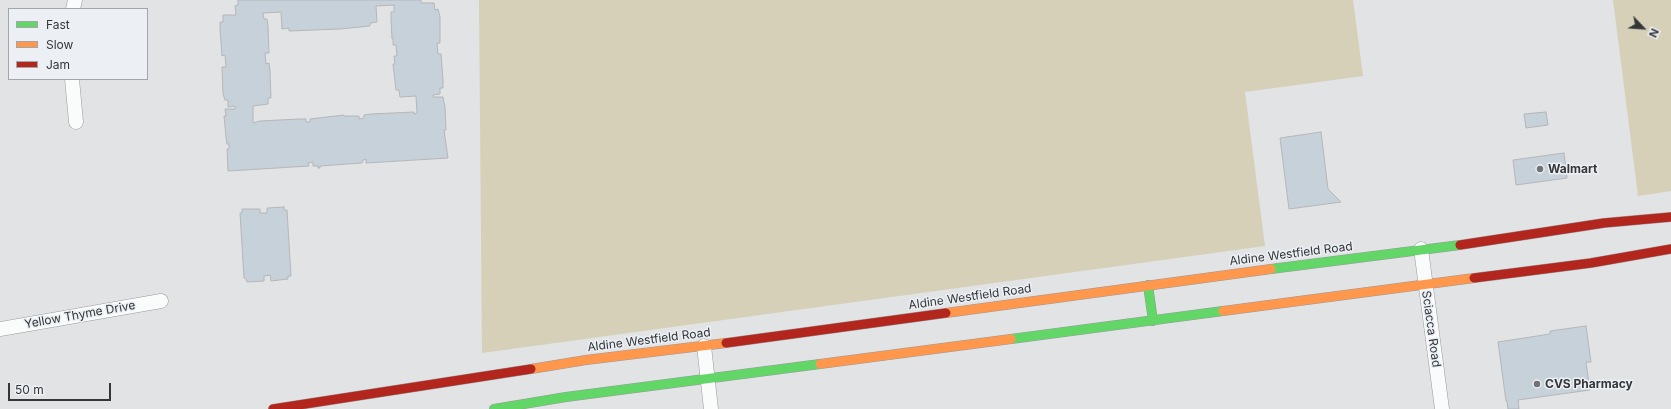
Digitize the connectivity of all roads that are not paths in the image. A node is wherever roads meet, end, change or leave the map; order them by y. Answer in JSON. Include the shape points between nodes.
{"nodes":[{"id":1,"x":72,"y":80,"type":"edge"},
{"id":2,"x":76,"y":122,"type":"dead end"},
{"id":3,"x":1671,"y":217,"type":"edge"},
{"id":4,"x":1420,"y":249,"type":"junction"},
{"id":5,"x":1671,"y":249,"type":"edge"},
{"id":6,"x":1148,"y":285,"type":"junction"},
{"id":7,"x":1425,"y":285,"type":"junction"},
{"id":8,"x":161,"y":301,"type":"dead end"},
{"id":9,"x":1153,"y":321,"type":"junction"},
{"id":10,"x":0,"y":329,"type":"edge"},
{"id":11,"x":704,"y":346,"type":"junction"},
{"id":12,"x":708,"y":379,"type":"junction"},
{"id":13,"x":274,"y":409,"type":"edge"},
{"id":14,"x":494,"y":409,"type":"edge"},
{"id":15,"x":711,"y":409,"type":"edge"},
{"id":16,"x":1442,"y":409,"type":"edge"}],
"edges":[{"from":1,"to":2,"type":"street"},
{"from":3,"to":4,"type":"main road","name":"Aldine Westfield Road"},
{"from":4,"to":6,"type":"main road","name":"Aldine Westfield Road"},
{"from":4,"to":7,"type":"street","name":"Sciacca Road"},
{"from":5,"to":7,"type":"main road","via":[[1591,263]]},
{"from":6,"to":9,"type":"main road"},
{"from":6,"to":11,"type":"main road","name":"Aldine Westfield Road"},
{"from":7,"to":9,"type":"main road"},
{"from":7,"to":16,"type":"street","name":"Sciacca Road"},
{"from":8,"to":10,"type":"street","name":"Yellow Thyme Drive"},
{"from":9,"to":12,"type":"main road"},
{"from":11,"to":12,"type":"street"},
{"from":11,"to":13,"type":"main road","name":"Aldine Westfield Road","via":[[586,360],[356,400]]},
{"from":12,"to":14,"type":"main road"},
{"from":12,"to":15,"type":"street"}]}
